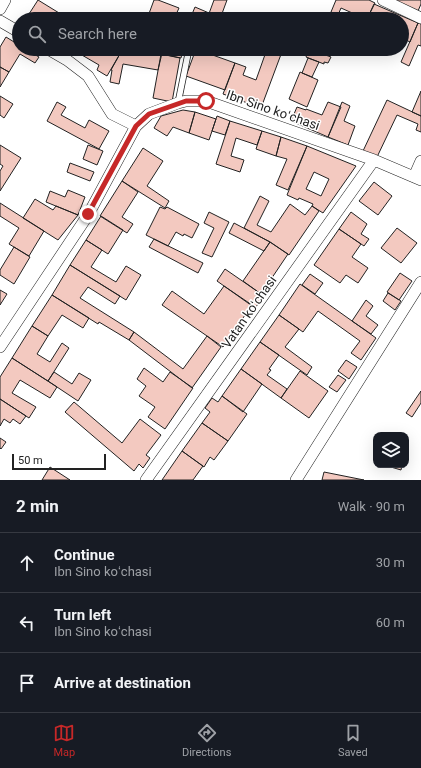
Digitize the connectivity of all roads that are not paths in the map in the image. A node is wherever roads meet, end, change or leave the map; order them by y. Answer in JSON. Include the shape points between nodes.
{"nodes":[{"id":1,"x":5,"y":0,"type":"edge"},
{"id":2,"x":383,"y":0,"type":"edge"},
{"id":3,"x":0,"y":9,"type":"edge"},
{"id":4,"x":408,"y":12,"type":"edge"},
{"id":5,"x":409,"y":12,"type":"edge"},
{"id":6,"x":421,"y":18,"type":"edge"},
{"id":7,"x":0,"y":21,"type":"edge"},
{"id":8,"x":12,"y":28,"type":"edge"},
{"id":9,"x":60,"y":56,"type":"edge"},
{"id":10,"x":188,"y":56,"type":"edge"},
{"id":11,"x":178,"y":103,"type":"junction"},
{"id":12,"x":136,"y":126,"type":"junction"},
{"id":13,"x":374,"y":160,"type":"junction"},
{"id":14,"x":421,"y":161,"type":"edge"},
{"id":15,"x":418,"y":178,"type":"edge"},
{"id":16,"x":421,"y":282,"type":"edge"},
{"id":17,"x":418,"y":294,"type":"edge"},
{"id":18,"x":0,"y":347,"type":"edge"},
{"id":19,"x":146,"y":480,"type":"edge"},
{"id":20,"x":296,"y":480,"type":"edge"}],
"edges":[{"from":1,"to":3,"type":"street"},
{"from":2,"to":4,"type":"street"},
{"from":5,"to":6,"type":"street"},
{"from":7,"to":8,"type":"street"},
{"from":9,"to":12,"type":"street","via":[[88,76],[112,114]]},
{"from":10,"to":11,"type":"lane"},
{"from":11,"to":12,"type":"street","name":"Ibn Sino koʻchasi","via":[[149,114]]},
{"from":11,"to":13,"type":"street","name":"Ibn Sino koʻchasi","via":[[206,101]]},
{"from":12,"to":18,"type":"street","name":"Ibn Sino koʻchasi","via":[[88,214]]},
{"from":13,"to":15,"type":"street","name":"Ibn Sino koʻchasi"},
{"from":13,"to":19,"type":"street","name":"Vatan koʻchasi"},
{"from":14,"to":15,"type":"street"},
{"from":16,"to":17,"type":"street"},
{"from":17,"to":20,"type":"street"}]}
